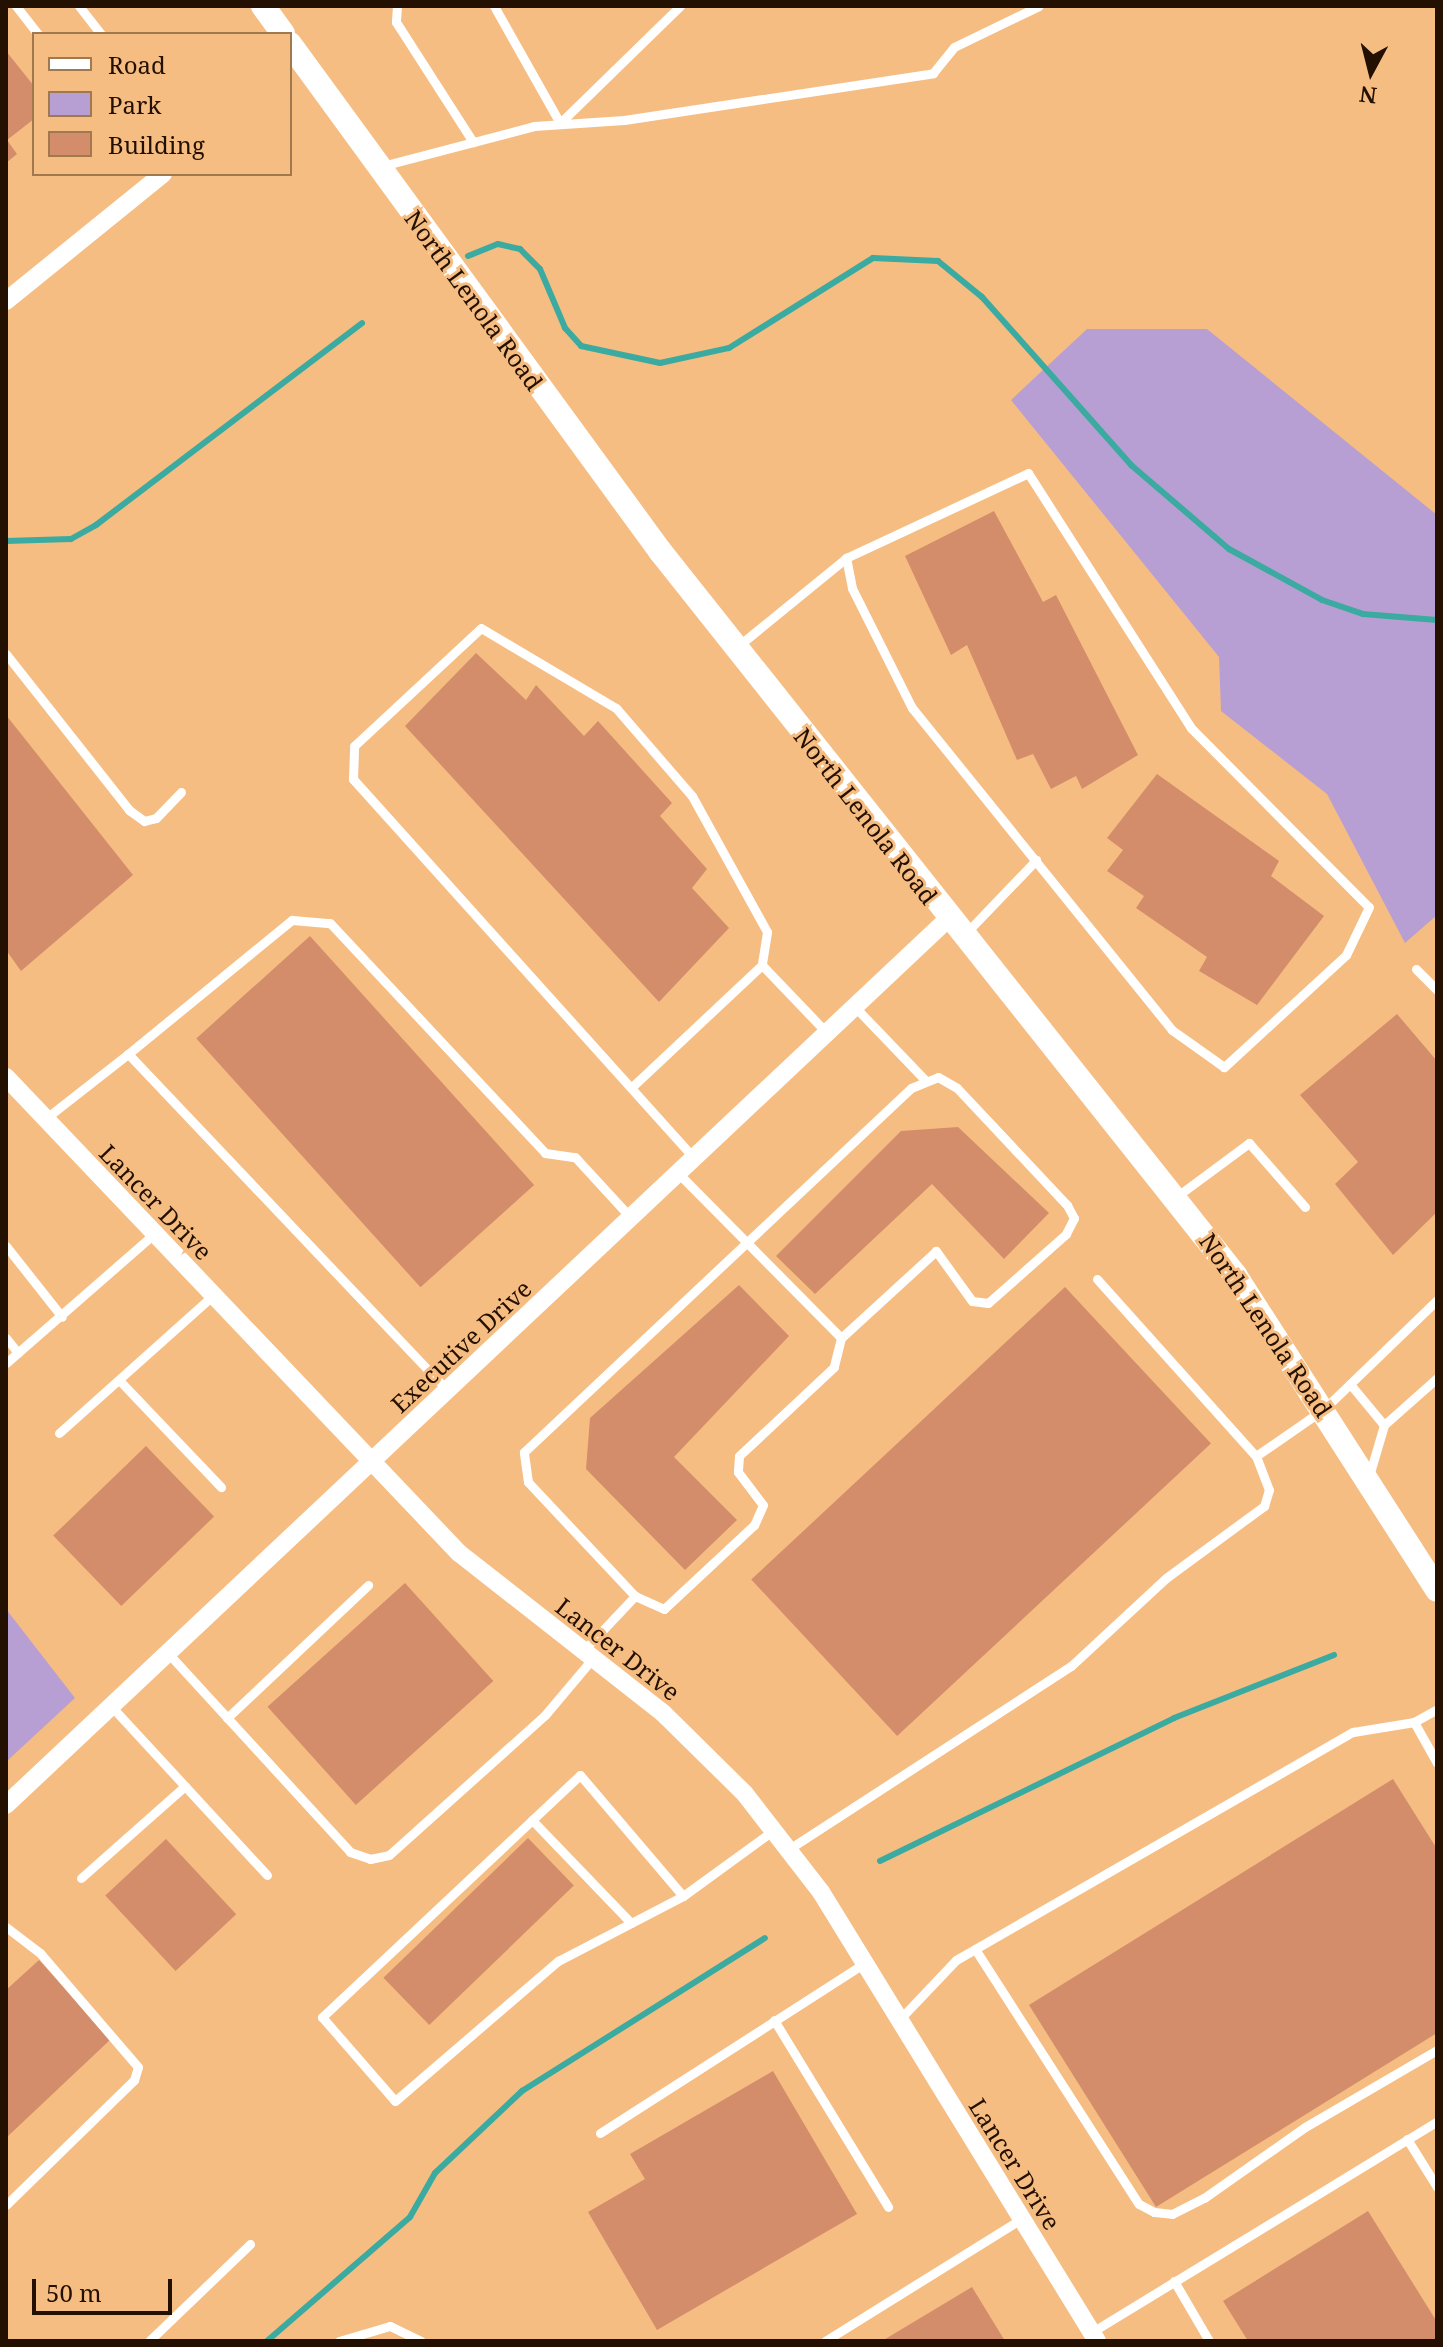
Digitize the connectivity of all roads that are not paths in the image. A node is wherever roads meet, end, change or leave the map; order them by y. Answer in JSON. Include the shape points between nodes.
{"nodes":[{"id":1,"x":16,"y":6,"type":"edge"},
{"id":2,"x":79,"y":6,"type":"edge"},
{"id":3,"x":263,"y":6,"type":"edge"},
{"id":4,"x":397,"y":6,"type":"edge"},
{"id":5,"x":494,"y":6,"type":"edge"},
{"id":6,"x":680,"y":6,"type":"edge"},
{"id":7,"x":1039,"y":6,"type":"edge"},
{"id":8,"x":36,"y":32,"type":"edge"},
{"id":9,"x":99,"y":32,"type":"edge"},
{"id":10,"x":282,"y":32,"type":"edge"},
{"id":11,"x":294,"y":59,"type":"edge"},
{"id":12,"x":560,"y":123,"type":"junction"},
{"id":13,"x":473,"y":142,"type":"junction"},
{"id":14,"x":378,"y":167,"type":"junction"},
{"id":15,"x":154,"y":177,"type":"edge"},
{"id":16,"x":6,"y":301,"type":"edge"},
{"id":17,"x":846,"y":558,"type":"junction"},
{"id":18,"x":735,"y":648,"type":"junction"},
{"id":19,"x":6,"y":654,"type":"edge"},
{"id":20,"x":181,"y":792,"type":"dead end"},
{"id":21,"x":1036,"y":860,"type":"junction"},
{"id":22,"x":955,"y":928,"type":"junction"},
{"id":23,"x":762,"y":965,"type":"junction"},
{"id":24,"x":1416,"y":969,"type":"dead end"},
{"id":25,"x":1437,"y":990,"type":"edge"},
{"id":26,"x":854,"y":1006,"type":"junction"},
{"id":27,"x":826,"y":1032,"type":"junction"},
{"id":28,"x":128,"y":1054,"type":"junction"},
{"id":29,"x":6,"y":1077,"type":"edge"},
{"id":30,"x":924,"y":1079,"type":"junction"},
{"id":31,"x":633,"y":1086,"type":"junction"},
{"id":32,"x":45,"y":1119,"type":"junction"},
{"id":33,"x":694,"y":1158,"type":"junction"},
{"id":34,"x":678,"y":1173,"type":"junction"},
{"id":35,"x":1176,"y":1197,"type":"junction"},
{"id":36,"x":1305,"y":1207,"type":"dead end"},
{"id":37,"x":631,"y":1218,"type":"junction"},
{"id":38,"x":154,"y":1234,"type":"junction"},
{"id":39,"x":747,"y":1245,"type":"junction"},
{"id":40,"x":6,"y":1246,"type":"edge"},
{"id":41,"x":1097,"y":1279,"type":"dead end"},
{"id":42,"x":212,"y":1296,"type":"junction"},
{"id":43,"x":1437,"y":1300,"type":"edge"},
{"id":44,"x":62,"y":1317,"type":"junction"},
{"id":45,"x":6,"y":1338,"type":"edge"},
{"id":46,"x":841,"y":1338,"type":"junction"},
{"id":47,"x":18,"y":1353,"type":"junction"},
{"id":48,"x":6,"y":1363,"type":"edge"},
{"id":49,"x":1437,"y":1378,"type":"edge"},
{"id":50,"x":119,"y":1380,"type":"junction"},
{"id":51,"x":1350,"y":1384,"type":"junction"},
{"id":52,"x":448,"y":1391,"type":"junction"},
{"id":53,"x":1324,"y":1409,"type":"junction"},
{"id":54,"x":1384,"y":1425,"type":"junction"},
{"id":55,"x":59,"y":1433,"type":"dead end"},
{"id":56,"x":1256,"y":1456,"type":"junction"},
{"id":57,"x":372,"y":1463,"type":"junction"},
{"id":58,"x":1368,"y":1480,"type":"junction"},
{"id":59,"x":221,"y":1487,"type":"dead end"},
{"id":60,"x":368,"y":1585,"type":"dead end"},
{"id":61,"x":1437,"y":1590,"type":"edge"},
{"id":62,"x":635,"y":1596,"type":"junction"},
{"id":63,"x":167,"y":1652,"type":"junction"},
{"id":64,"x":588,"y":1654,"type":"junction"},
{"id":65,"x":111,"y":1706,"type":"junction"},
{"id":66,"x":1437,"y":1709,"type":"edge"},
{"id":67,"x":227,"y":1718,"type":"junction"},
{"id":68,"x":1414,"y":1722,"type":"junction"},
{"id":69,"x":1437,"y":1763,"type":"edge"},
{"id":70,"x":185,"y":1786,"type":"junction"},
{"id":71,"x":6,"y":1805,"type":"edge"},
{"id":72,"x":532,"y":1820,"type":"junction"},
{"id":73,"x":774,"y":1830,"type":"junction"},
{"id":74,"x":789,"y":1849,"type":"junction"},
{"id":75,"x":267,"y":1875,"type":"dead end"},
{"id":76,"x":81,"y":1878,"type":"dead end"},
{"id":77,"x":683,"y":1896,"type":"junction"},
{"id":78,"x":631,"y":1923,"type":"junction"},
{"id":79,"x":6,"y":1927,"type":"edge"},
{"id":80,"x":14,"y":1937,"type":"junction"},
{"id":81,"x":6,"y":1944,"type":"edge"},
{"id":82,"x":975,"y":1949,"type":"junction"},
{"id":83,"x":865,"y":1963,"type":"junction"},
{"id":84,"x":774,"y":2020,"type":"junction"},
{"id":85,"x":899,"y":2020,"type":"junction"},
{"id":86,"x":1437,"y":2050,"type":"edge"},
{"id":87,"x":1437,"y":2121,"type":"edge"},
{"id":88,"x":600,"y":2133,"type":"dead end"},
{"id":89,"x":1407,"y":2139,"type":"junction"},
{"id":90,"x":1437,"y":2187,"type":"edge"},
{"id":91,"x":6,"y":2205,"type":"edge"},
{"id":92,"x":888,"y":2207,"type":"dead end"},
{"id":93,"x":1021,"y":2219,"type":"junction"},
{"id":94,"x":250,"y":2244,"type":"dead end"},
{"id":95,"x":1174,"y":2281,"type":"junction"},
{"id":96,"x":1094,"y":2336,"type":"edge"},
{"id":97,"x":149,"y":2341,"type":"edge"},
{"id":98,"x":339,"y":2341,"type":"edge"},
{"id":99,"x":421,"y":2341,"type":"edge"},
{"id":100,"x":825,"y":2341,"type":"edge"},
{"id":101,"x":1209,"y":2341,"type":"edge"}],
"edges":[{"from":1,"to":8,"type":"lane"},
{"from":2,"to":9,"type":"lane"},
{"from":3,"to":10,"type":"main road"},
{"from":4,"to":13,"type":"lane","via":[[396,22]]},
{"from":5,"to":12,"type":"lane"},
{"from":6,"to":12,"type":"lane"},
{"from":7,"to":12,"type":"lane","via":[[954,47],[933,73]]},
{"from":11,"to":14,"type":"main road","name":"North Lenola Road"},
{"from":12,"to":13,"type":"lane"},
{"from":13,"to":14,"type":"lane"},
{"from":14,"to":18,"type":"main road","name":"North Lenola Road"},
{"from":15,"to":16,"type":"street"},
{"from":17,"to":18,"type":"lane"},
{"from":17,"to":21,"type":"lane","via":[[852,588],[912,708]]},
{"from":17,"to":21,"type":"lane","via":[[1028,473],[1191,728],[1369,907],[1346,955],[1224,1067],[1172,1030]]},
{"from":18,"to":22,"type":"main road","name":"North Lenola Road"},
{"from":19,"to":20,"type":"lane","via":[[129,810],[144,821],[156,818]]},
{"from":21,"to":22,"type":"lane"},
{"from":22,"to":26,"type":"street","name":"Executive Drive"},
{"from":22,"to":35,"type":"main road","name":"North Lenola Road"},
{"from":23,"to":27,"type":"lane"},
{"from":23,"to":31,"type":"lane"},
{"from":23,"to":31,"type":"lane","via":[[767,932],[692,796],[616,708],[481,628],[354,746],[353,779]]},
{"from":24,"to":25,"type":"lane"},
{"from":26,"to":27,"type":"street","name":"Executive Drive"},
{"from":26,"to":30,"type":"lane"},
{"from":27,"to":33,"type":"street","name":"Executive Drive"},
{"from":28,"to":32,"type":"lane"},
{"from":28,"to":37,"type":"lane","via":[[292,920],[330,923],[545,1153],[575,1157]]},
{"from":28,"to":52,"type":"lane"},
{"from":29,"to":32,"type":"street","name":"Lancer Drive"},
{"from":30,"to":39,"type":"lane"},
{"from":30,"to":46,"type":"lane","via":[[957,1088],[1074,1218],[1042,1259],[988,1303],[972,1301],[936,1251]]},
{"from":31,"to":33,"type":"lane"},
{"from":32,"to":38,"type":"street","name":"Lancer Drive"},
{"from":33,"to":34,"type":"street","name":"Executive Drive"},
{"from":34,"to":37,"type":"street","name":"Executive Drive"},
{"from":34,"to":39,"type":"lane"},
{"from":35,"to":36,"type":"lane","via":[[1249,1143]]},
{"from":35,"to":53,"type":"main road","name":"North Lenola Road"},
{"from":37,"to":52,"type":"street","name":"Executive Drive"},
{"from":38,"to":42,"type":"street","name":"Lancer Drive"},
{"from":38,"to":44,"type":"lane"},
{"from":39,"to":46,"type":"lane"},
{"from":39,"to":62,"type":"lane","via":[[524,1452],[528,1482]]},
{"from":40,"to":44,"type":"lane"},
{"from":41,"to":56,"type":"lane"},
{"from":42,"to":50,"type":"lane"},
{"from":42,"to":57,"type":"street","name":"Lancer Drive"},
{"from":43,"to":51,"type":"lane"},
{"from":44,"to":47,"type":"lane"},
{"from":45,"to":47,"type":"lane"},
{"from":46,"to":62,"type":"lane","via":[[834,1367],[739,1456],[738,1472],[763,1505],[754,1525],[664,1609]]},
{"from":47,"to":48,"type":"lane"},
{"from":49,"to":54,"type":"lane"},
{"from":50,"to":55,"type":"lane"},
{"from":50,"to":59,"type":"lane"},
{"from":51,"to":53,"type":"lane"},
{"from":51,"to":54,"type":"lane"},
{"from":52,"to":57,"type":"street","name":"Executive Drive"},
{"from":53,"to":56,"type":"lane"},
{"from":53,"to":58,"type":"main road","name":"North Lenola Road"},
{"from":54,"to":58,"type":"lane"},
{"from":56,"to":74,"type":"lane","via":[[1269,1490],[1264,1506],[1166,1578],[1071,1666]]},
{"from":57,"to":63,"type":"street","name":"Executive Drive"},
{"from":57,"to":64,"type":"street","name":"Lancer Drive","via":[[478,1571]]},
{"from":58,"to":61,"type":"main road","name":"North Lenola Road"},
{"from":60,"to":67,"type":"lane"},
{"from":62,"to":64,"type":"lane"},
{"from":63,"to":65,"type":"street","name":"Executive Drive"},
{"from":63,"to":67,"type":"lane"},
{"from":64,"to":67,"type":"lane","via":[[545,1715],[381,1859],[350,1852]]},
{"from":64,"to":73,"type":"street","name":"Lancer Drive","via":[[691,1737]]},
{"from":65,"to":70,"type":"lane"},
{"from":65,"to":71,"type":"street","name":"Executive Drive"},
{"from":66,"to":68,"type":"lane"},
{"from":68,"to":69,"type":"lane"},
{"from":68,"to":82,"type":"lane","via":[[1353,1732]]},
{"from":70,"to":75,"type":"lane"},
{"from":70,"to":76,"type":"lane"},
{"from":72,"to":77,"type":"lane","via":[[580,1775]]},
{"from":72,"to":78,"type":"lane"},
{"from":72,"to":78,"type":"lane","via":[[322,2017],[395,2101],[558,1961]]},
{"from":73,"to":74,"type":"street","name":"Lancer Drive"},
{"from":73,"to":77,"type":"lane"},
{"from":74,"to":83,"type":"street","name":"Lancer Drive"},
{"from":77,"to":78,"type":"lane"},
{"from":79,"to":80,"type":"lane"},
{"from":80,"to":81,"type":"lane"},
{"from":80,"to":91,"type":"lane","via":[[40,1953],[134,2057],[138,2074]]},
{"from":82,"to":85,"type":"lane"},
{"from":82,"to":86,"type":"lane","via":[[1139,2204],[1154,2212],[1172,2214],[1204,2198],[1305,2127]]},
{"from":83,"to":84,"type":"lane"},
{"from":83,"to":85,"type":"street","name":"Lancer Drive"},
{"from":84,"to":88,"type":"lane"},
{"from":84,"to":92,"type":"lane"},
{"from":85,"to":93,"type":"street","name":"Lancer Drive"},
{"from":87,"to":89,"type":"lane"},
{"from":89,"to":90,"type":"lane"},
{"from":89,"to":95,"type":"lane"},
{"from":93,"to":96,"type":"street","name":"Lancer Drive"},
{"from":93,"to":100,"type":"lane"},
{"from":94,"to":97,"type":"lane"},
{"from":95,"to":96,"type":"lane"},
{"from":95,"to":101,"type":"lane"},
{"from":98,"to":99,"type":"lane","via":[[390,2326]]}]}
